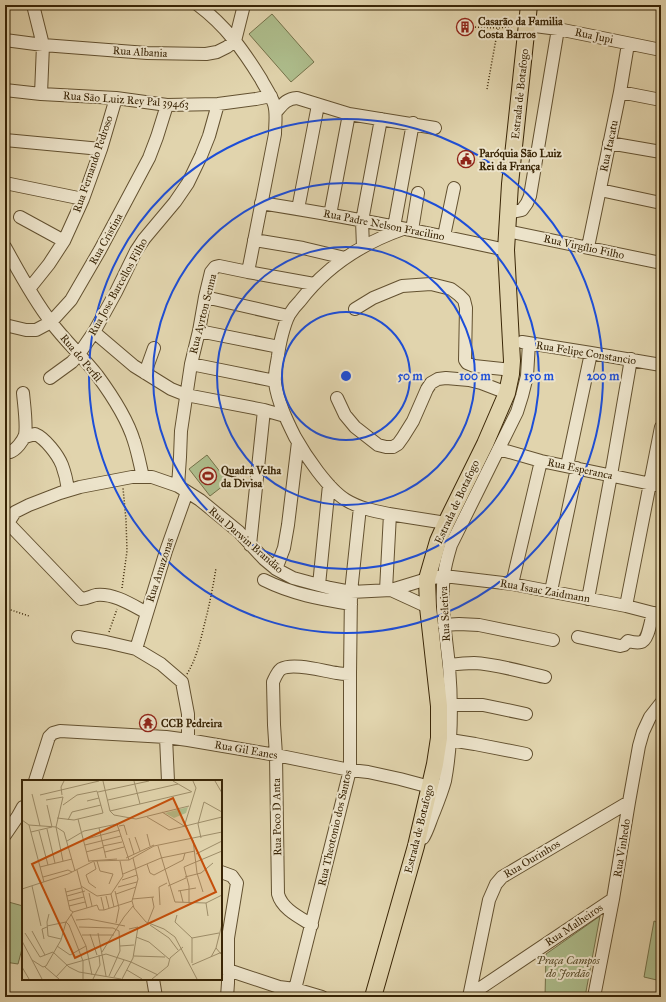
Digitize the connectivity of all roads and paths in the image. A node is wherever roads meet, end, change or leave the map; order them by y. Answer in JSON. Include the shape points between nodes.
{"nodes":[{"id":1,"x":33,"y":5,"type":"edge"},
{"id":2,"x":198,"y":5,"type":"edge"},
{"id":3,"x":244,"y":5,"type":"edge"},
{"id":4,"x":529,"y":5,"type":"edge"},
{"id":5,"x":527,"y":25,"type":"junction"},
{"id":6,"x":472,"y":27,"type":"dead end"},
{"id":7,"x":498,"y":28,"type":"junction"},
{"id":8,"x":558,"y":28,"type":"junction"},
{"id":9,"x":5,"y":40,"type":"edge"},
{"id":10,"x":235,"y":41,"type":"junction"},
{"id":11,"x":43,"y":44,"type":"junction"},
{"id":12,"x":628,"y":44,"type":"junction"},
{"id":13,"x":661,"y":50,"type":"edge"},
{"id":14,"x":487,"y":89,"type":"dead end"},
{"id":15,"x":5,"y":90,"type":"edge"},
{"id":16,"x":620,"y":92,"type":"junction"},
{"id":17,"x":41,"y":94,"type":"junction"},
{"id":18,"x":271,"y":96,"type":"junction"},
{"id":19,"x":116,"y":98,"type":"junction"},
{"id":20,"x":661,"y":100,"type":"edge"},
{"id":21,"x":218,"y":104,"type":"junction"},
{"id":22,"x":167,"y":105,"type":"junction"},
{"id":23,"x":318,"y":105,"type":"junction"},
{"id":24,"x":276,"y":112,"type":"junction"},
{"id":25,"x":349,"y":114,"type":"junction"},
{"id":26,"x":381,"y":119,"type":"junction"},
{"id":27,"x":413,"y":124,"type":"junction"},
{"id":28,"x":435,"y":128,"type":"dead end"},
{"id":29,"x":5,"y":140,"type":"edge"},
{"id":30,"x":609,"y":143,"type":"junction"},
{"id":31,"x":101,"y":149,"type":"junction"},
{"id":32,"x":661,"y":152,"type":"edge"},
{"id":33,"x":5,"y":182,"type":"edge"},
{"id":34,"x":454,"y":188,"type":"dead end"},
{"id":35,"x":600,"y":190,"type":"junction"},
{"id":36,"x":418,"y":193,"type":"dead end"},
{"id":37,"x":83,"y":199,"type":"junction"},
{"id":38,"x":261,"y":203,"type":"junction"},
{"id":39,"x":661,"y":203,"type":"edge"},
{"id":40,"x":298,"y":209,"type":"junction"},
{"id":41,"x":508,"y":213,"type":"junction"},
{"id":42,"x":330,"y":215,"type":"junction"},
{"id":43,"x":20,"y":217,"type":"dead end"},
{"id":44,"x":362,"y":221,"type":"junction"},
{"id":45,"x":403,"y":229,"type":"junction"},
{"id":46,"x":507,"y":231,"type":"junction"},
{"id":47,"x":444,"y":236,"type":"junction"},
{"id":48,"x":64,"y":240,"type":"junction"},
{"id":49,"x":254,"y":240,"type":"junction"},
{"id":50,"x":5,"y":247,"type":"edge"},
{"id":51,"x":363,"y":247,"type":"junction"},
{"id":52,"x":588,"y":247,"type":"junction"},
{"id":53,"x":506,"y":250,"type":"junction"},
{"id":54,"x":345,"y":258,"type":"junction"},
{"id":55,"x":661,"y":263,"type":"edge"},
{"id":56,"x":248,"y":272,"type":"junction"},
{"id":57,"x":314,"y":284,"type":"junction"},
{"id":58,"x":29,"y":289,"type":"junction"},
{"id":59,"x":205,"y":297,"type":"junction"},
{"id":60,"x":355,"y":309,"type":"dead end"},
{"id":61,"x":288,"y":316,"type":"junction"},
{"id":62,"x":51,"y":322,"type":"junction"},
{"id":63,"x":5,"y":326,"type":"edge"},
{"id":64,"x":199,"y":331,"type":"junction"},
{"id":65,"x":94,"y":332,"type":"junction"},
{"id":66,"x":511,"y":341,"type":"junction"},
{"id":67,"x":529,"y":343,"type":"junction"},
{"id":68,"x":279,"y":347,"type":"junction"},
{"id":69,"x":154,"y":348,"type":"dead end"},
{"id":70,"x":591,"y":353,"type":"junction"},
{"id":71,"x":79,"y":354,"type":"junction"},
{"id":72,"x":631,"y":359,"type":"junction"},
{"id":73,"x":190,"y":364,"type":"junction"},
{"id":74,"x":661,"y":365,"type":"edge"},
{"id":75,"x":512,"y":370,"type":"junction"},
{"id":76,"x":145,"y":373,"type":"junction"},
{"id":77,"x":50,"y":378,"type":"dead end"},
{"id":78,"x":275,"y":381,"type":"junction"},
{"id":79,"x":23,"y":393,"type":"dead end"},
{"id":80,"x":507,"y":393,"type":"junction"},
{"id":81,"x":186,"y":395,"type":"junction"},
{"id":82,"x":337,"y":398,"type":"dead end"},
{"id":83,"x":264,"y":410,"type":"junction"},
{"id":84,"x":285,"y":416,"type":"junction"},
{"id":85,"x":661,"y":427,"type":"edge"},
{"id":86,"x":25,"y":437,"type":"junction"},
{"id":87,"x":298,"y":442,"type":"junction"},
{"id":88,"x":499,"y":449,"type":"junction"},
{"id":89,"x":7,"y":450,"type":"edge"},
{"id":90,"x":541,"y":460,"type":"junction"},
{"id":91,"x":572,"y":467,"type":"junction"},
{"id":92,"x":611,"y":475,"type":"junction"},
{"id":93,"x":143,"y":477,"type":"junction"},
{"id":94,"x":122,"y":479,"type":"junction"},
{"id":95,"x":329,"y":485,"type":"junction"},
{"id":96,"x":655,"y":485,"type":"edge"},
{"id":97,"x":182,"y":489,"type":"junction"},
{"id":98,"x":68,"y":490,"type":"junction"},
{"id":99,"x":360,"y":507,"type":"junction"},
{"id":100,"x":390,"y":514,"type":"junction"},
{"id":101,"x":8,"y":520,"type":"edge"},
{"id":102,"x":446,"y":523,"type":"junction"},
{"id":103,"x":250,"y":545,"type":"junction"},
{"id":104,"x":434,"y":556,"type":"junction"},
{"id":105,"x":216,"y":568,"type":"dead end"},
{"id":106,"x":276,"y":569,"type":"junction"},
{"id":107,"x":444,"y":576,"type":"junction"},
{"id":108,"x":427,"y":579,"type":"junction"},
{"id":109,"x":264,"y":580,"type":"dead end"},
{"id":110,"x":512,"y":584,"type":"junction"},
{"id":111,"x":319,"y":585,"type":"junction"},
{"id":112,"x":388,"y":590,"type":"junction"},
{"id":113,"x":551,"y":591,"type":"junction"},
{"id":114,"x":351,"y":598,"type":"junction"},
{"id":115,"x":120,"y":599,"type":"junction"},
{"id":116,"x":588,"y":599,"type":"junction"},
{"id":117,"x":626,"y":606,"type":"junction"},
{"id":118,"x":428,"y":607,"type":"junction"},
{"id":119,"x":5,"y":608,"type":"edge"},
{"id":120,"x":147,"y":613,"type":"junction"},
{"id":121,"x":657,"y":613,"type":"edge"},
{"id":122,"x":29,"y":616,"type":"dead end"},
{"id":123,"x":444,"y":625,"type":"junction"},
{"id":124,"x":78,"y":636,"type":"dead end"},
{"id":125,"x":578,"y":636,"type":"dead end"},
{"id":126,"x":553,"y":640,"type":"dead end"},
{"id":127,"x":106,"y":642,"type":"junction"},
{"id":128,"x":136,"y":648,"type":"junction"},
{"id":129,"x":449,"y":665,"type":"junction"},
{"id":130,"x":350,"y":674,"type":"junction"},
{"id":131,"x":545,"y":677,"type":"dead end"},
{"id":132,"x":182,"y":682,"type":"junction"},
{"id":133,"x":661,"y":703,"type":"edge"},
{"id":134,"x":452,"y":705,"type":"junction"},
{"id":135,"x":526,"y":714,"type":"dead end"},
{"id":136,"x":166,"y":738,"type":"junction"},
{"id":137,"x":188,"y":740,"type":"junction"},
{"id":138,"x":450,"y":740,"type":"junction"},
{"id":139,"x":526,"y":754,"type":"dead end"},
{"id":140,"x":276,"y":755,"type":"junction"},
{"id":141,"x":350,"y":770,"type":"junction"},
{"id":142,"x":39,"y":780,"type":"edge"},
{"id":143,"x":168,"y":780,"type":"edge"},
{"id":144,"x":430,"y":787,"type":"junction"},
{"id":145,"x":629,"y":802,"type":"junction"},
{"id":146,"x":21,"y":814,"type":"edge"},
{"id":147,"x":5,"y":835,"type":"edge"},
{"id":148,"x":416,"y":846,"type":"junction"},
{"id":149,"x":226,"y":874,"type":"edge"},
{"id":150,"x":613,"y":899,"type":"junction"},
{"id":151,"x":312,"y":925,"type":"junction"},
{"id":152,"x":224,"y":969,"type":"edge"},
{"id":153,"x":153,"y":980,"type":"edge"},
{"id":154,"x":295,"y":989,"type":"junction"},
{"id":155,"x":279,"y":992,"type":"edge"},
{"id":156,"x":474,"y":994,"type":"edge"},
{"id":157,"x":156,"y":997,"type":"edge"},
{"id":158,"x":227,"y":997,"type":"edge"},
{"id":159,"x":322,"y":997,"type":"edge"},
{"id":160,"x":373,"y":997,"type":"edge"},
{"id":161,"x":594,"y":997,"type":"edge"}],
"edges":[{"from":1,"to":11,"type":"street"},
{"from":2,"to":10,"type":"street"},
{"from":3,"to":10,"type":"street"},
{"from":4,"to":5,"type":"main road","name":"Estrada de Botafogo"},
{"from":5,"to":7,"type":"path"},
{"from":5,"to":8,"type":"street","name":"Rua Jupi"},
{"from":5,"to":41,"type":"main road","name":"Estrada de Botafogo"},
{"from":6,"to":7,"type":"path"},
{"from":7,"to":14,"type":"path"},
{"from":8,"to":12,"type":"street","name":"Rua Jupi"},
{"from":8,"to":41,"type":"street","via":[[530,196],[522,210]]},
{"from":9,"to":11,"type":"street","name":"Rua Albania"},
{"from":10,"to":11,"type":"street","name":"Rua Albania","via":[[217,52],[206,54],[147,53]]},
{"from":10,"to":18,"type":"street"},
{"from":11,"to":17,"type":"street"},
{"from":12,"to":13,"type":"street","name":"Rua Jupi"},
{"from":12,"to":16,"type":"street","name":"Rua Itacatu"},
{"from":15,"to":17,"type":"street","name":"Rua Sāo Luiz Rey Pal 39463"},
{"from":16,"to":20,"type":"street"},
{"from":16,"to":30,"type":"street","name":"Rua Itacatu"},
{"from":17,"to":19,"type":"street","name":"Rua Sāo Luiz Rey Pal 39463"},
{"from":18,"to":21,"type":"street","name":"Rua Sāo Luiz Rey Pal 39463"},
{"from":18,"to":24,"type":"street"},
{"from":19,"to":22,"type":"street","name":"Rua Sāo Luiz Rey Pal 39463"},
{"from":19,"to":31,"type":"street","name":"Rua Fernando Pedroso"},
{"from":21,"to":22,"type":"street","name":"Rua Sāo Luiz Rey Pal 39463"},
{"from":21,"to":65,"type":"street","name":"Rua Jose Barcellos Filho","via":[[209,136],[188,183],[136,251]]},
{"from":22,"to":62,"type":"street","name":"Rua Cristina","via":[[149,158],[100,250],[71,300]]},
{"from":23,"to":24,"type":"street","via":[[290,98]]},
{"from":23,"to":25,"type":"street"},
{"from":23,"to":40,"type":"street"},
{"from":24,"to":38,"type":"street","via":[[275,134]]},
{"from":25,"to":26,"type":"street"},
{"from":25,"to":42,"type":"street"},
{"from":26,"to":27,"type":"street"},
{"from":26,"to":44,"type":"street"},
{"from":27,"to":28,"type":"street"},
{"from":27,"to":45,"type":"street"},
{"from":29,"to":31,"type":"street"},
{"from":30,"to":32,"type":"street"},
{"from":30,"to":35,"type":"street","name":"Rua Itacatu"},
{"from":31,"to":37,"type":"street","name":"Rua Fernando Pedroso"},
{"from":33,"to":37,"type":"street"},
{"from":34,"to":47,"type":"street"},
{"from":35,"to":39,"type":"street"},
{"from":35,"to":52,"type":"street","name":"Rua Itacatu"},
{"from":36,"to":45,"type":"street"},
{"from":37,"to":48,"type":"street","name":"Rua Fernando Pedroso"},
{"from":38,"to":40,"type":"street","name":"Rua Padre Nelson Fracilino"},
{"from":38,"to":49,"type":"street"},
{"from":40,"to":42,"type":"street","name":"Rua Padre Nelson Fracilino"},
{"from":41,"to":46,"type":"main road","name":"Estrada de Botafogo"},
{"from":42,"to":44,"type":"street","name":"Rua Padre Nelson Fracilino"},
{"from":43,"to":48,"type":"street"},
{"from":44,"to":45,"type":"street","name":"Rua Padre Nelson Fracilino"},
{"from":44,"to":51,"type":"street"},
{"from":45,"to":47,"type":"street","name":"Rua Padre Nelson Fracilino"},
{"from":45,"to":51,"type":"street"},
{"from":46,"to":52,"type":"street","name":"Rua Virgílio Filho"},
{"from":46,"to":53,"type":"main road","name":"Estrada de Botafogo"},
{"from":47,"to":53,"type":"street","name":"Rua Padre Nelson Fracilino"},
{"from":48,"to":58,"type":"street","name":"Rua Fernando Pedroso"},
{"from":49,"to":54,"type":"street"},
{"from":49,"to":56,"type":"street"},
{"from":50,"to":58,"type":"street","name":"Rua do Perfil"},
{"from":51,"to":54,"type":"street"},
{"from":52,"to":55,"type":"street","name":"Rua Virgílio Filho"},
{"from":53,"to":66,"type":"main road","name":"Estrada de Botafogo"},
{"from":54,"to":57,"type":"street"},
{"from":56,"to":57,"type":"street"},
{"from":56,"to":59,"type":"street","name":"Rua Ayrton Senna","via":[[219,266],[215,268],[211,272]]},
{"from":57,"to":61,"type":"street"},
{"from":58,"to":62,"type":"street","name":"Rua do Perfil"},
{"from":59,"to":61,"type":"street"},
{"from":59,"to":64,"type":"street","name":"Rua Ayrton Senna"},
{"from":60,"to":75,"type":"street","via":[[402,286],[431,284],[451,289],[464,300],[466,308],[467,363]]},
{"from":61,"to":68,"type":"street"},
{"from":62,"to":63,"type":"street","name":"Rua Cristina","via":[[36,330]]},
{"from":62,"to":71,"type":"street","name":"Rua do Perfil"},
{"from":64,"to":68,"type":"street"},
{"from":64,"to":73,"type":"street","name":"Rua Ayrton Senna"},
{"from":65,"to":71,"type":"street","name":"Rua Jose Barcellos Filho"},
{"from":65,"to":76,"type":"street"},
{"from":66,"to":67,"type":"street","name":"Rua Felipe Constancio"},
{"from":66,"to":75,"type":"main road","name":"Estrada de Botafogo"},
{"from":67,"to":70,"type":"street","name":"Rua Felipe Constancio"},
{"from":67,"to":88,"type":"street","name":"Rua Seletiva","via":[[527,376],[522,396]]},
{"from":68,"to":78,"type":"street"},
{"from":69,"to":76,"type":"street"},
{"from":70,"to":72,"type":"street","name":"Rua Felipe Constancio"},
{"from":70,"to":91,"type":"street"},
{"from":71,"to":77,"type":"street","name":"Rua Jose Barcellos Filho"},
{"from":71,"to":93,"type":"street","name":"Rua do Perfil","via":[[106,387],[126,422],[134,441]]},
{"from":72,"to":74,"type":"street","name":"Rua Felipe Constancio"},
{"from":72,"to":92,"type":"street"},
{"from":73,"to":78,"type":"street"},
{"from":73,"to":81,"type":"street","name":"Rua Ayrton Senna"},
{"from":75,"to":80,"type":"main road","name":"Estrada de Botafogo"},
{"from":76,"to":81,"type":"street"},
{"from":78,"to":84,"type":"street"},
{"from":79,"to":86,"type":"street"},
{"from":80,"to":82,"type":"street","via":[[469,380],[438,379],[427,389],[413,421],[398,444],[393,447],[378,445],[355,427],[345,415]]},
{"from":80,"to":102,"type":"main road","name":"Estrada de Botafogo"},
{"from":81,"to":83,"type":"street"},
{"from":81,"to":97,"type":"street","name":"Rua Ayrton Senna","via":[[180,431]]},
{"from":83,"to":84,"type":"street"},
{"from":83,"to":103,"type":"street"},
{"from":84,"to":87,"type":"street"},
{"from":85,"to":96,"type":"street"},
{"from":86,"to":89,"type":"street","via":[[14,450]]},
{"from":86,"to":98,"type":"street","via":[[35,434],[42,438],[59,458]]},
{"from":87,"to":95,"type":"street"},
{"from":87,"to":106,"type":"street","via":[[288,525],[284,548]]},
{"from":88,"to":90,"type":"street","name":"Rua Esperanca"},
{"from":88,"to":107,"type":"street","name":"Rua Seletiva","via":[[451,545]]},
{"from":90,"to":91,"type":"street","name":"Rua Esperanca"},
{"from":90,"to":110,"type":"street"},
{"from":91,"to":92,"type":"street","name":"Rua Esperanca"},
{"from":91,"to":113,"type":"street"},
{"from":92,"to":96,"type":"street","name":"Rua Esperanca"},
{"from":92,"to":116,"type":"street"},
{"from":93,"to":94,"type":"street","name":"Rua Darwin Brandão"},
{"from":93,"to":97,"type":"street","name":"Rua Darwin Brandão"},
{"from":94,"to":98,"type":"street","name":"Rua Darwin Brandão"},
{"from":94,"to":115,"type":"path","via":[[127,551]]},
{"from":95,"to":99,"type":"street","via":[[345,500]]},
{"from":95,"to":111,"type":"street"},
{"from":96,"to":117,"type":"street"},
{"from":97,"to":103,"type":"street","name":"Rua Darwin Brandão","via":[[200,500]]},
{"from":97,"to":120,"type":"street","name":"Rua Amazonas","via":[[175,526]]},
{"from":98,"to":101,"type":"street","name":"Rua Darwin Brandão","via":[[42,499]]},
{"from":99,"to":100,"type":"street"},
{"from":99,"to":114,"type":"street","name":"Rua Theotonio dos Santos"},
{"from":100,"to":102,"type":"street"},
{"from":100,"to":112,"type":"street"},
{"from":101,"to":115,"type":"street","via":[[81,599],[96,595]]},
{"from":102,"to":104,"type":"main road","name":"Estrada de Botafogo"},
{"from":103,"to":106,"type":"street","name":"Rua Darwin Brandão"},
{"from":104,"to":107,"type":"street","via":[[436,568]]},
{"from":104,"to":108,"type":"main road","name":"Estrada de Botafogo"},
{"from":105,"to":132,"type":"path","via":[[199,646]]},
{"from":106,"to":111,"type":"street","name":"Rua Darwin Brandão","via":[[293,578]]},
{"from":107,"to":108,"type":"street","name":"Rua Isaac Zaidmann"},
{"from":107,"to":110,"type":"street","name":"Rua Isaac Zaidmann"},
{"from":107,"to":123,"type":"street","name":"Rua Seletiva"},
{"from":108,"to":112,"type":"street","name":"Rua Isaac Zaidmann"},
{"from":108,"to":118,"type":"main road","name":"Estrada de Botafogo"},
{"from":109,"to":114,"type":"street","via":[[289,591],[322,599]]},
{"from":110,"to":113,"type":"street","name":"Rua Isaac Zaidmann"},
{"from":111,"to":114,"type":"street","name":"Rua Darwin Brandão"},
{"from":112,"to":114,"type":"street","name":"Rua Darwin Brandão"},
{"from":112,"to":118,"type":"street","name":"Rua Darwin Brandão"},
{"from":113,"to":116,"type":"street","name":"Rua Isaac Zaidmann"},
{"from":114,"to":130,"type":"street","name":"Rua Theotonio dos Santos"},
{"from":115,"to":120,"type":"street"},
{"from":115,"to":127,"type":"path"},
{"from":116,"to":117,"type":"street","name":"Rua Isaac Zaidmann"},
{"from":117,"to":121,"type":"street","name":"Rua Isaac Zaidmann"},
{"from":118,"to":144,"type":"main road","name":"Estrada de Botafogo","via":[[439,706],[439,738]]},
{"from":119,"to":122,"type":"path"},
{"from":120,"to":128,"type":"street","name":"Rua Amazonas"},
{"from":121,"to":125,"type":"street","via":[[642,642],[628,641],[620,646]]},
{"from":123,"to":126,"type":"street","via":[[479,624]]},
{"from":123,"to":129,"type":"street","name":"Rua Seletiva"},
{"from":124,"to":127,"type":"street"},
{"from":127,"to":128,"type":"street"},
{"from":128,"to":132,"type":"street"},
{"from":129,"to":131,"type":"street","via":[[491,665]]},
{"from":129,"to":134,"type":"street","name":"Rua Seletiva"},
{"from":130,"to":140,"type":"street","name":"Rua Poco D Anta","via":[[290,666],[275,676],[273,690]]},
{"from":130,"to":141,"type":"street","name":"Rua Theotonio dos Santos"},
{"from":132,"to":137,"type":"street","via":[[188,714]]},
{"from":133,"to":145,"type":"street","name":"Rua Vinhedo","via":[[643,732]]},
{"from":134,"to":135,"type":"street","via":[[478,704]]},
{"from":134,"to":138,"type":"street","name":"Rua Seletiva"},
{"from":136,"to":137,"type":"street","name":"Rua Gil Eanes"},
{"from":136,"to":142,"type":"street","name":"Rua Gil Eanes","via":[[60,731],[53,733],[49,737]]},
{"from":136,"to":143,"type":"street"},
{"from":137,"to":140,"type":"street","name":"Rua Gil Eanes"},
{"from":138,"to":139,"type":"street"},
{"from":138,"to":148,"type":"street","name":"Rua Seletiva","via":[[441,794],[424,837]]},
{"from":140,"to":141,"type":"street","name":"Rua Gil Eanes"},
{"from":140,"to":151,"type":"street","name":"Rua Poco D Anta","via":[[279,899],[286,908]]},
{"from":141,"to":144,"type":"street","name":"Rua Gil Eanes","via":[[394,777]]},
{"from":141,"to":151,"type":"street","name":"Rua Theotonio dos Santos"},
{"from":144,"to":148,"type":"main road","name":"Estrada de Botafogo"},
{"from":145,"to":150,"type":"street","name":"Rua Vinhedo"},
{"from":145,"to":156,"type":"street","name":"Rua Ourinhos","via":[[502,877],[496,884],[489,900]]},
{"from":146,"to":147,"type":"street"},
{"from":148,"to":160,"type":"main road","name":"Estrada de Botafogo"},
{"from":149,"to":152,"type":"street","via":[[237,883]]},
{"from":150,"to":156,"type":"street","name":"Rua Malheiros"},
{"from":150,"to":161,"type":"street","name":"Rua Vinhedo"},
{"from":151,"to":154,"type":"street","name":"Rua Theotonio dos Santos"},
{"from":152,"to":155,"type":"street"},
{"from":152,"to":158,"type":"street"},
{"from":153,"to":157,"type":"street"},
{"from":154,"to":155,"type":"street"},
{"from":154,"to":159,"type":"street"}]}
